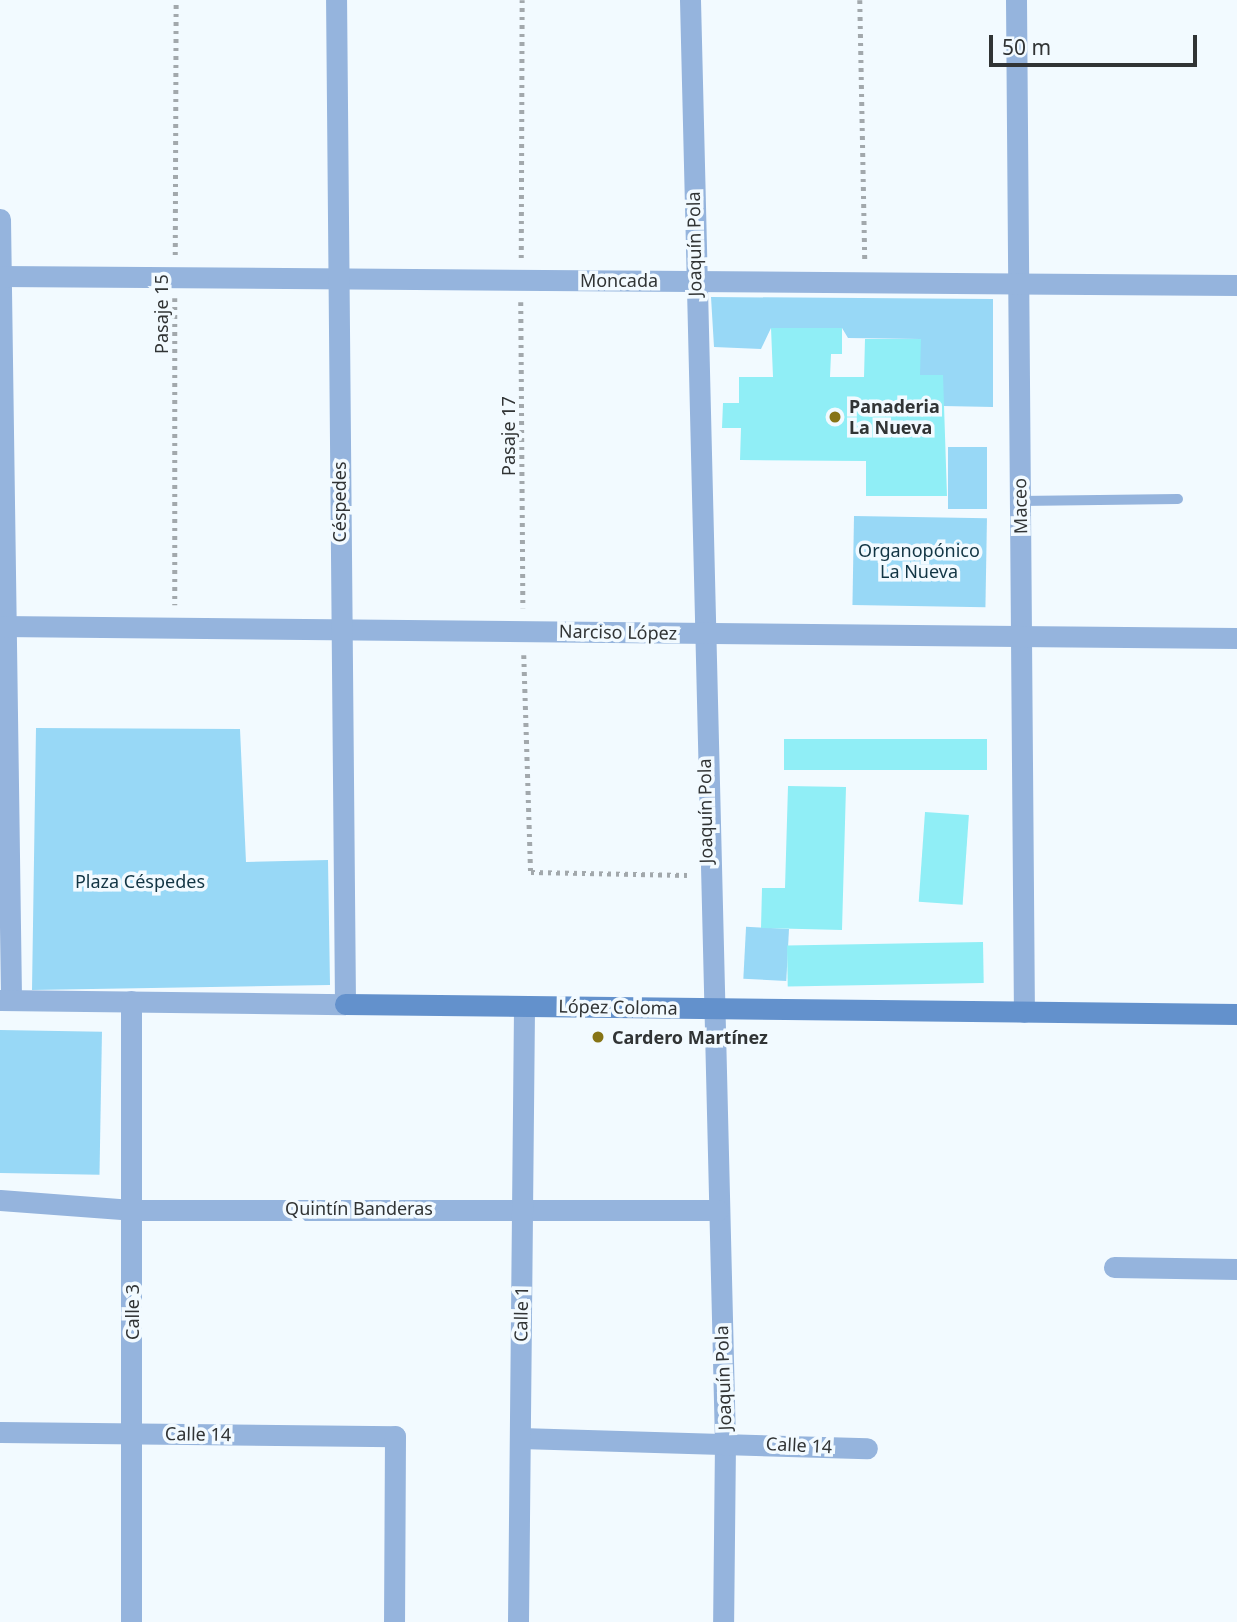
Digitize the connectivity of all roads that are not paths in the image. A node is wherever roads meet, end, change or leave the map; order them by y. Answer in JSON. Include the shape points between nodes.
{"nodes":[{"id":1,"x":336,"y":0,"type":"edge"},
{"id":2,"x":690,"y":0,"type":"edge"},
{"id":3,"x":1016,"y":0,"type":"edge"},
{"id":4,"x":0,"y":219,"type":"edge"},
{"id":5,"x":0,"y":276,"type":"edge"},
{"id":6,"x":339,"y":278,"type":"junction"},
{"id":7,"x":695,"y":281,"type":"junction"},
{"id":8,"x":1018,"y":283,"type":"junction"},
{"id":9,"x":1237,"y":285,"type":"edge"},
{"id":10,"x":1178,"y":499,"type":"dead end"},
{"id":11,"x":1020,"y":501,"type":"junction"},
{"id":12,"x":3,"y":626,"type":"edge"},
{"id":13,"x":339,"y":629,"type":"junction"},
{"id":14,"x":702,"y":633,"type":"junction"},
{"id":15,"x":1022,"y":636,"type":"junction"},
{"id":16,"x":1237,"y":638,"type":"edge"},
{"id":17,"x":5,"y":1000,"type":"edge"},
{"id":18,"x":131,"y":1001,"type":"junction"},
{"id":19,"x":345,"y":1004,"type":"junction"},
{"id":20,"x":524,"y":1006,"type":"junction"},
{"id":21,"x":709,"y":1009,"type":"junction"},
{"id":22,"x":1024,"y":1012,"type":"junction"},
{"id":23,"x":1237,"y":1014,"type":"edge"},
{"id":24,"x":0,"y":1200,"type":"edge"},
{"id":25,"x":522,"y":1208,"type":"junction"},
{"id":26,"x":132,"y":1210,"type":"junction"},
{"id":27,"x":718,"y":1210,"type":"junction"},
{"id":28,"x":1114,"y":1268,"type":"dead end"},
{"id":29,"x":1237,"y":1269,"type":"edge"},
{"id":30,"x":0,"y":1433,"type":"edge"},
{"id":31,"x":133,"y":1434,"type":"junction"},
{"id":32,"x":520,"y":1438,"type":"junction"},
{"id":33,"x":725,"y":1442,"type":"junction"},
{"id":34,"x":867,"y":1448,"type":"dead end"},
{"id":35,"x":131,"y":1622,"type":"edge"},
{"id":36,"x":394,"y":1622,"type":"edge"},
{"id":37,"x":519,"y":1622,"type":"edge"},
{"id":38,"x":723,"y":1622,"type":"edge"}],
"edges":[{"from":1,"to":6,"type":"street","name":"Céspedes"},
{"from":2,"to":7,"type":"street","name":"Joaquín Pola"},
{"from":3,"to":8,"type":"street","name":"Maceo"},
{"from":4,"to":5,"type":"street"},
{"from":5,"to":6,"type":"street","name":"Moncada"},
{"from":5,"to":12,"type":"street"},
{"from":6,"to":7,"type":"street","name":"Moncada"},
{"from":6,"to":13,"type":"street","name":"Céspedes"},
{"from":7,"to":8,"type":"street","name":"Moncada"},
{"from":7,"to":14,"type":"street","name":"Joaquín Pola"},
{"from":8,"to":9,"type":"street","name":"Moncada"},
{"from":8,"to":11,"type":"street","name":"Maceo"},
{"from":10,"to":11,"type":"lane"},
{"from":11,"to":15,"type":"street","name":"Maceo"},
{"from":12,"to":13,"type":"street","name":"Narciso López"},
{"from":12,"to":17,"type":"street"},
{"from":13,"to":14,"type":"street","name":"Narciso López"},
{"from":13,"to":19,"type":"street","name":"Céspedes"},
{"from":14,"to":15,"type":"street","name":"Narciso López"},
{"from":14,"to":21,"type":"street","name":"Joaquín Pola"},
{"from":15,"to":16,"type":"street","name":"Narciso López"},
{"from":15,"to":22,"type":"street","name":"Maceo"},
{"from":17,"to":18,"type":"street","name":"López Coloma"},
{"from":18,"to":19,"type":"street","name":"López Coloma"},
{"from":18,"to":26,"type":"street","name":"Calle 3"},
{"from":19,"to":20,"type":"street","name":"López Coloma"},
{"from":20,"to":21,"type":"street","name":"López Coloma"},
{"from":20,"to":25,"type":"street","name":"Calle 1"},
{"from":21,"to":22,"type":"street","name":"López Coloma"},
{"from":21,"to":27,"type":"street","name":"Joaquín Pola"},
{"from":22,"to":23,"type":"street","name":"López Coloma"},
{"from":24,"to":26,"type":"street","name":"Quintín Banderas"},
{"from":25,"to":26,"type":"street","name":"Quintín Banderas"},
{"from":25,"to":27,"type":"street","name":"Quintín Banderas"},
{"from":25,"to":32,"type":"street","name":"Calle 1"},
{"from":26,"to":31,"type":"street","name":"Calle 3"},
{"from":27,"to":33,"type":"street","name":"Joaquín Pola"},
{"from":28,"to":29,"type":"street"},
{"from":30,"to":31,"type":"street","name":"Calle 14"},
{"from":31,"to":35,"type":"street","name":"Calle 3"},
{"from":31,"to":36,"type":"street","name":"Calle 14","via":[[395,1436]]},
{"from":32,"to":33,"type":"street","name":"Calle 14"},
{"from":32,"to":37,"type":"street","name":"Calle 1"},
{"from":33,"to":34,"type":"street","name":"Calle 14"},
{"from":33,"to":38,"type":"street","name":"Joaquín Pola"}]}
